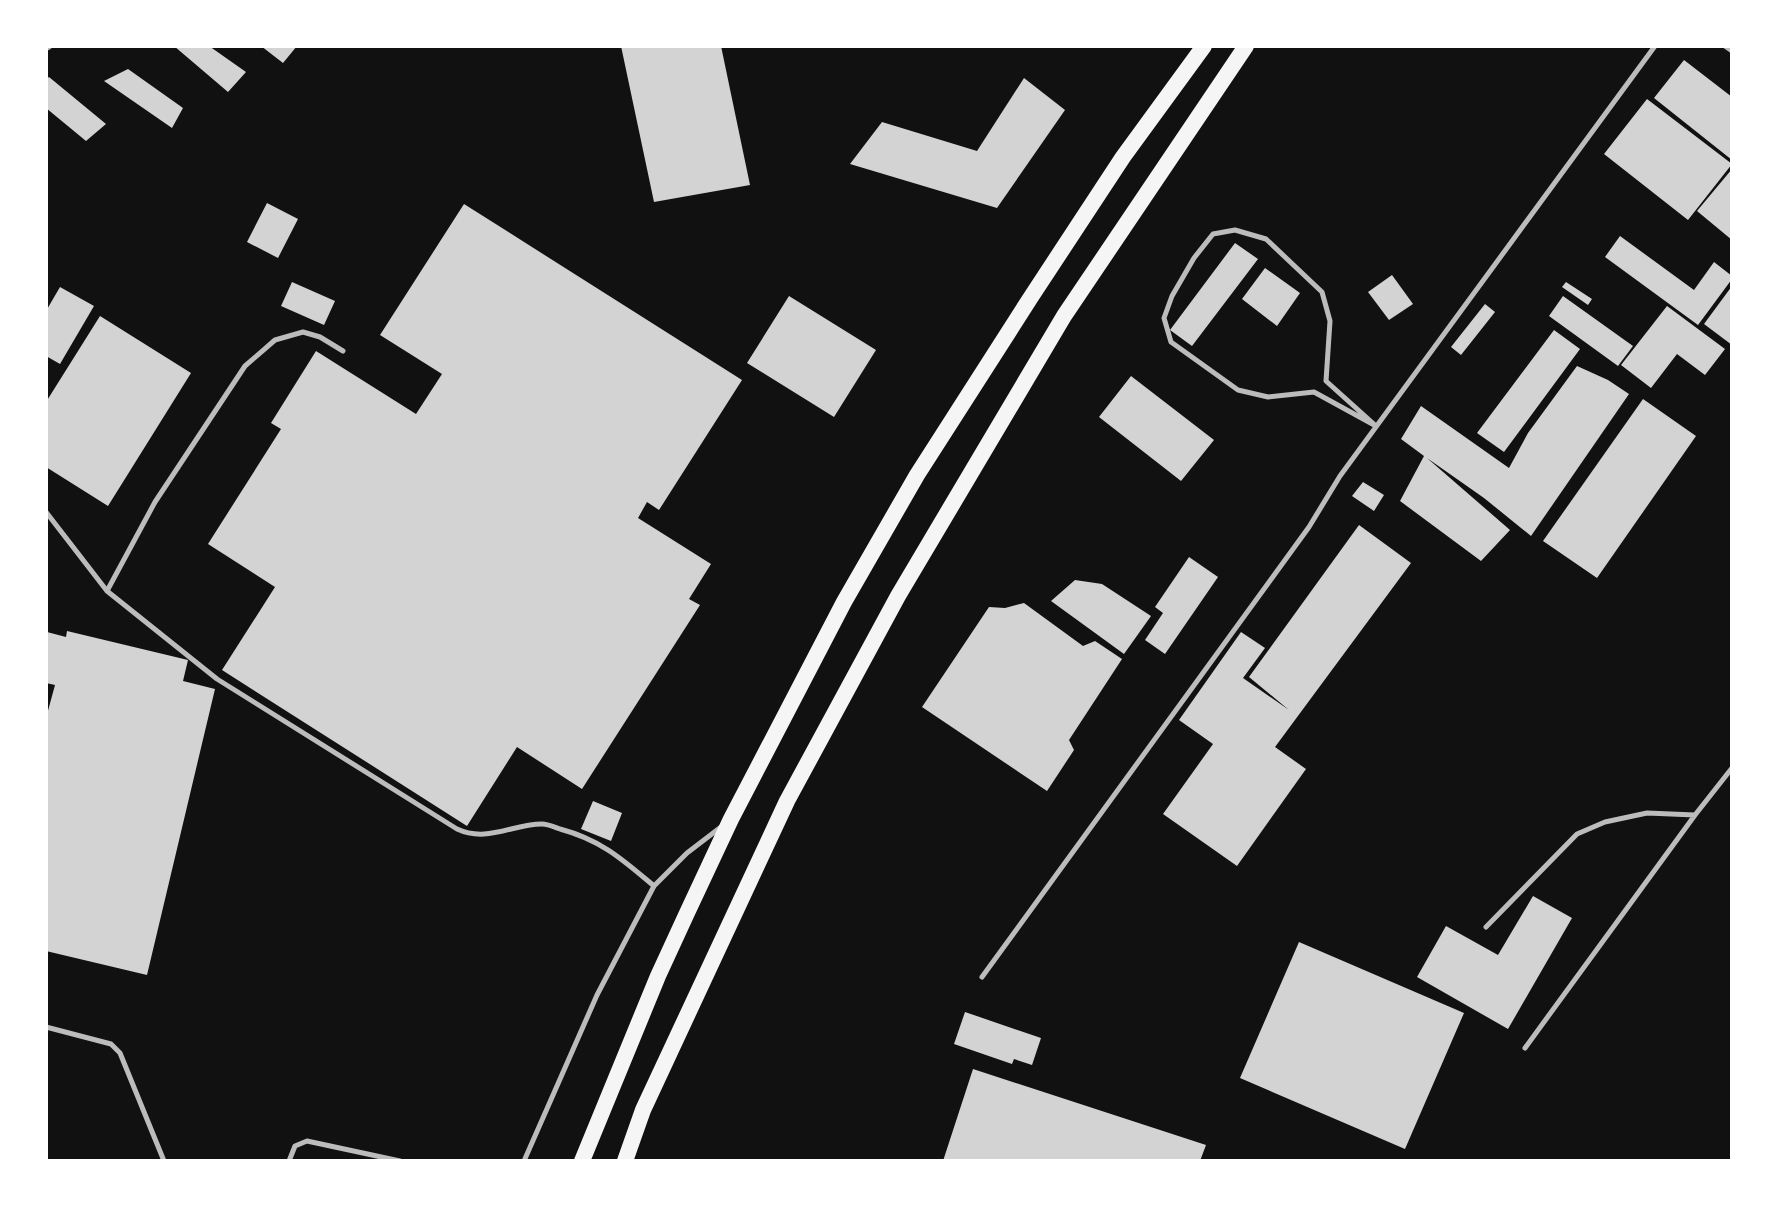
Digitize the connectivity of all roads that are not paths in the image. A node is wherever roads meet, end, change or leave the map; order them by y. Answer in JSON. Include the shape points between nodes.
{"nodes":[{"id":1,"x":1204,"y":46,"type":"edge"},
{"id":2,"x":1246,"y":46,"type":"edge"},
{"id":3,"x":1655,"y":46,"type":"edge"},
{"id":4,"x":1725,"y":46,"type":"edge"},
{"id":5,"x":1732,"y":51,"type":"edge"},
{"id":6,"x":343,"y":351,"type":"dead end"},
{"id":7,"x":1376,"y":426,"type":"junction"},
{"id":8,"x":46,"y":512,"type":"edge"},
{"id":9,"x":107,"y":591,"type":"junction"},
{"id":10,"x":1732,"y":768,"type":"edge"},
{"id":11,"x":1695,"y":815,"type":"junction"},
{"id":12,"x":731,"y":819,"type":"junction"},
{"id":13,"x":654,"y":886,"type":"junction"},
{"id":14,"x":1486,"y":927,"type":"dead end"},
{"id":15,"x":982,"y":977,"type":"dead end"},
{"id":16,"x":46,"y":1027,"type":"edge"},
{"id":17,"x":1525,"y":1048,"type":"dead end"},
{"id":18,"x":164,"y":1161,"type":"edge"},
{"id":19,"x":289,"y":1161,"type":"edge"},
{"id":20,"x":400,"y":1161,"type":"edge"},
{"id":21,"x":524,"y":1161,"type":"edge"},
{"id":22,"x":582,"y":1161,"type":"edge"},
{"id":23,"x":625,"y":1161,"type":"edge"}],
"edges":[{"from":1,"to":12,"type":"highway","via":[[1123,157],[917,475]]},
{"from":2,"to":23,"type":"highway","via":[[1064,316],[898,596],[787,801],[643,1110]]},
{"from":3,"to":7,"type":"lane"},
{"from":4,"to":5,"type":"lane"},
{"from":6,"to":9,"type":"lane","via":[[303,332],[275,340],[245,366],[155,502]]},
{"from":7,"to":7,"type":"lane","via":[[1314,392],[1268,397],[1238,390],[1171,342],[1164,318],[1172,296],[1213,234],[1235,230],[1266,239],[1322,292],[1330,321],[1326,381]]},
{"from":7,"to":15,"type":"lane","via":[[1309,527]]},
{"from":8,"to":9,"type":"lane"},
{"from":9,"to":13,"type":"lane","via":[[217,679],[457,829],[470,835],[543,824],[582,835],[615,853]]},
{"from":10,"to":11,"type":"lane"},
{"from":11,"to":14,"type":"lane","via":[[1647,813],[1577,834]]},
{"from":11,"to":17,"type":"lane"},
{"from":12,"to":13,"type":"lane"},
{"from":12,"to":22,"type":"highway","via":[[658,976]]},
{"from":13,"to":21,"type":"lane","via":[[597,995]]},
{"from":16,"to":18,"type":"lane","via":[[111,1044],[120,1053]]},
{"from":19,"to":20,"type":"lane","via":[[295,1146],[307,1141]]}]}
